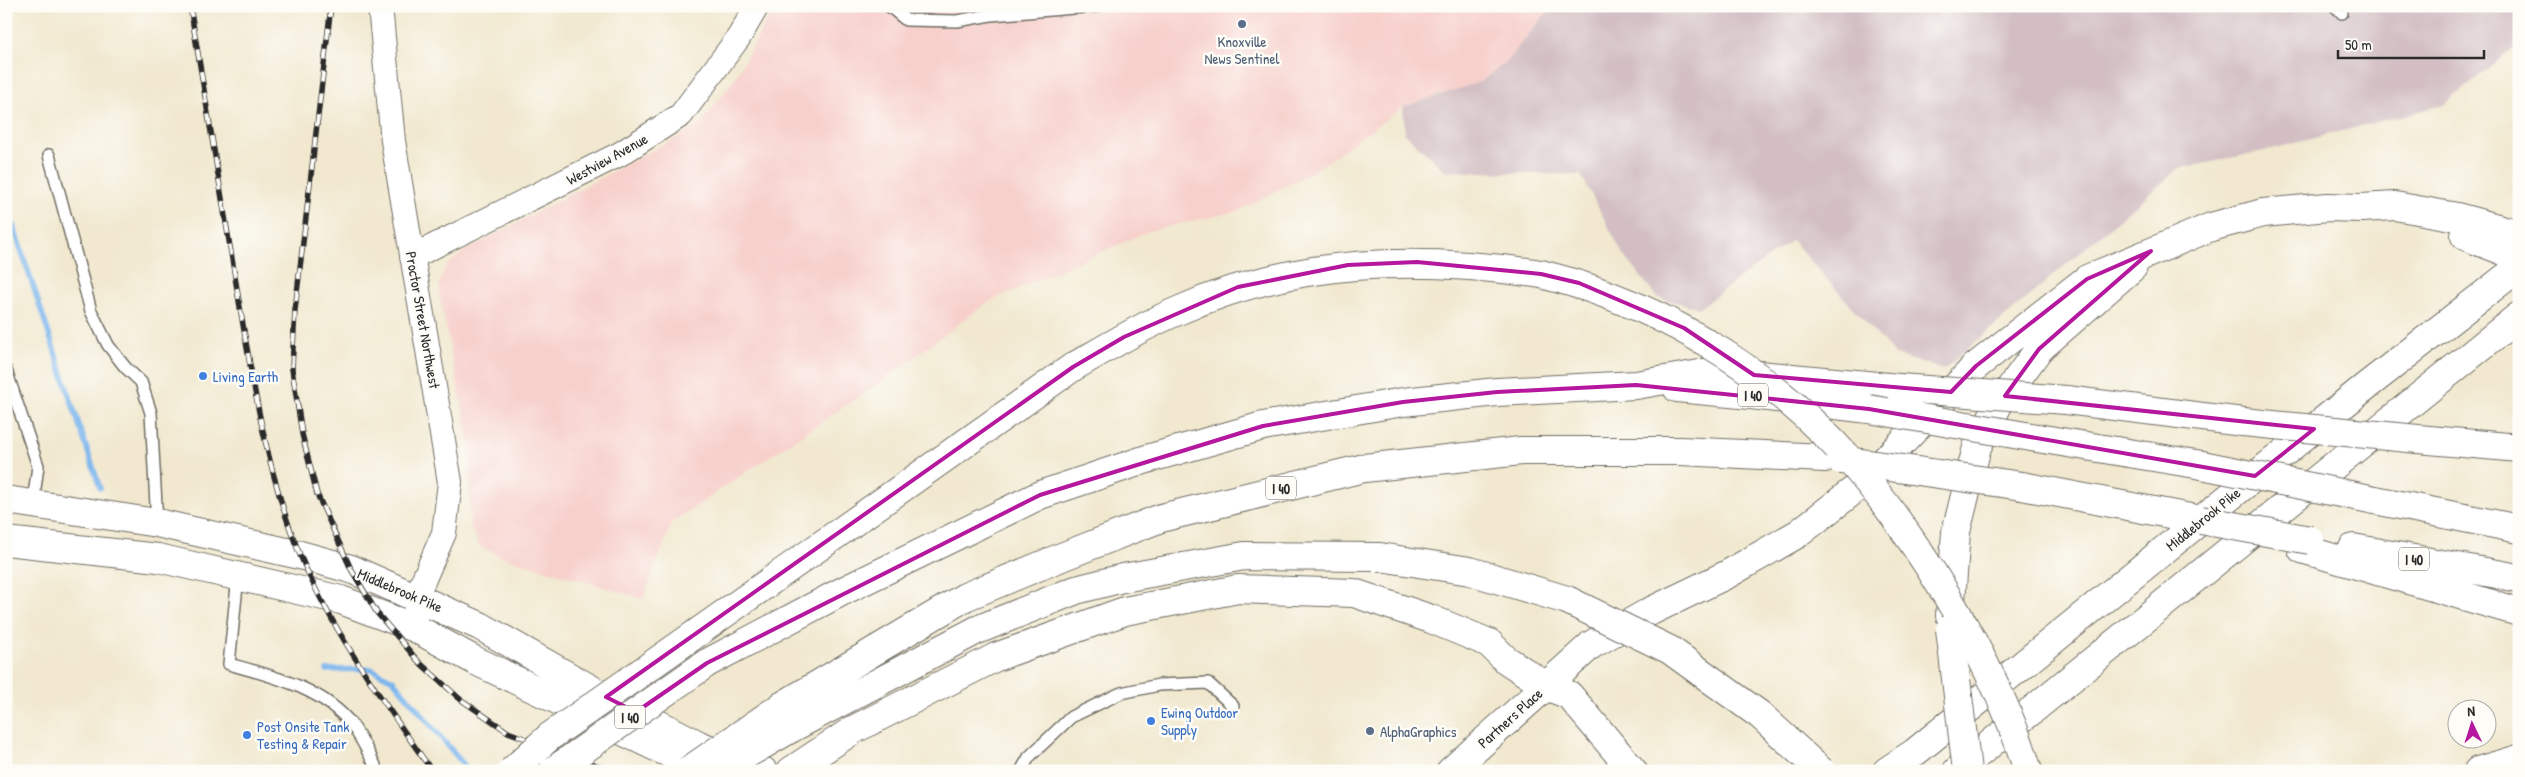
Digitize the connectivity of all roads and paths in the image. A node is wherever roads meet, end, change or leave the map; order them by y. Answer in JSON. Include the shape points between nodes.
{"nodes":[{"id":1,"x":380,"y":6,"type":"edge"},
{"id":2,"x":757,"y":6,"type":"edge"},
{"id":3,"x":888,"y":6,"type":"edge"},
{"id":4,"x":1097,"y":6,"type":"edge"},
{"id":5,"x":49,"y":155,"type":"dead end"},
{"id":6,"x":2450,"y":223,"type":"junction"},
{"id":7,"x":2519,"y":234,"type":"edge"},
{"id":8,"x":2151,"y":251,"type":"junction"},
{"id":9,"x":412,"y":257,"type":"junction"},
{"id":10,"x":2519,"y":257,"type":"edge"},
{"id":11,"x":2519,"y":267,"type":"edge"},
{"id":12,"x":2519,"y":316,"type":"edge"},
{"id":13,"x":7,"y":374,"type":"edge"},
{"id":14,"x":1636,"y":385,"type":"junction"},
{"id":15,"x":2519,"y":448,"type":"edge"},
{"id":16,"x":6,"y":500,"type":"edge"},
{"id":17,"x":33,"y":503,"type":"junction"},
{"id":18,"x":158,"y":523,"type":"junction"},
{"id":19,"x":6,"y":525,"type":"edge"},
{"id":20,"x":2519,"y":529,"type":"edge"},
{"id":21,"x":6,"y":541,"type":"edge"},
{"id":22,"x":2306,"y":544,"type":"junction"},
{"id":23,"x":238,"y":576,"type":"junction"},
{"id":24,"x":2519,"y":578,"type":"edge"},
{"id":25,"x":416,"y":597,"type":"junction"},
{"id":26,"x":2519,"y":612,"type":"edge"},
{"id":27,"x":415,"y":628,"type":"junction"},
{"id":28,"x":1546,"y":686,"type":"junction"},
{"id":29,"x":1233,"y":706,"type":"dead end"},
{"id":30,"x":786,"y":717,"type":"junction"},
{"id":31,"x":2519,"y":759,"type":"edge"},
{"id":32,"x":376,"y":766,"type":"dead end"},
{"id":33,"x":512,"y":771,"type":"edge"},
{"id":34,"x":553,"y":771,"type":"edge"},
{"id":35,"x":688,"y":771,"type":"edge"},
{"id":36,"x":706,"y":771,"type":"edge"},
{"id":37,"x":718,"y":771,"type":"edge"},
{"id":38,"x":763,"y":771,"type":"edge"},
{"id":39,"x":790,"y":771,"type":"edge"},
{"id":40,"x":1021,"y":771,"type":"edge"},
{"id":41,"x":1451,"y":771,"type":"edge"},
{"id":42,"x":1633,"y":771,"type":"edge"},
{"id":43,"x":1821,"y":771,"type":"edge"},
{"id":44,"x":1888,"y":771,"type":"edge"},
{"id":45,"x":1957,"y":771,"type":"edge"},
{"id":46,"x":1967,"y":771,"type":"edge"},
{"id":47,"x":2028,"y":771,"type":"edge"},
{"id":48,"x":2478,"y":771,"type":"edge"}],
"edges":[{"from":1,"to":9,"type":"street","name":"Proctor Street Northwest","via":[[393,141]]},
{"from":2,"to":9,"type":"street","name":"Westview Avenue","via":[[739,37],[681,115],[586,172]]},
{"from":3,"to":4,"type":"lane","via":[[906,20],[957,21]]},
{"from":5,"to":18,"type":"lane","via":[[91,311],[108,345],[141,382],[150,413]]},
{"from":6,"to":7,"type":"main road"},
{"from":6,"to":8,"type":"main road","name":"Partners Place","via":[[2395,206],[2328,207],[2263,213],[2211,227]]},
{"from":6,"to":10,"type":"main road"},
{"from":8,"to":28,"type":"main road","name":"Partners Place","via":[[2087,279],[1976,366],[1863,483],[1799,533],[1591,645]]},
{"from":8,"to":46,"type":"main road","bridge":true,"via":[[2039,348],[1998,405],[1977,447],[1956,532],[1950,629]]},
{"from":9,"to":25,"type":"street","name":"Proctor Street Northwest","via":[[450,482],[444,533]]},
{"from":11,"to":44,"type":"main road","name":"Middlebrook Pike"},
{"from":12,"to":45,"type":"main road"},
{"from":13,"to":17,"type":"lane","via":[[38,466]]},
{"from":14,"to":15,"type":"main road","bridge":true,"via":[[1717,371],[2066,400],[2243,422]]},
{"from":14,"to":20,"type":"main road","number":"I 40","bridge":true,"via":[[1870,409],[2202,465]]},
{"from":14,"to":34,"type":"main road","number":"I 40","bridge":true,"via":[[1497,392],[1403,402],[1263,426],[1147,459],[1040,495],[843,591],[707,663]]},
{"from":16,"to":17,"type":"main road","name":"Middlebrook Pike"},
{"from":17,"to":18,"type":"main road","name":"Middlebrook Pike"},
{"from":17,"to":19,"type":"main road","via":[[30,522],[25,527]]},
{"from":18,"to":25,"type":"main road","name":"Middlebrook Pike","via":[[300,554],[351,569]]},
{"from":21,"to":23,"type":"main road","name":"Middlebrook Pike","via":[[158,558]]},
{"from":22,"to":24,"type":"main road","number":"I 40"},
{"from":22,"to":26,"type":"main road"},
{"from":22,"to":30,"type":"main road","number":"I 40","bridge":true,"via":[[2202,520],[2022,486],[1825,458],[1680,451],[1521,451],[1364,468],[1161,518],[965,597]]},
{"from":23,"to":27,"type":"main road","name":"Middlebrook Pike","via":[[341,600]]},
{"from":23,"to":32,"type":"lane","via":[[229,664],[295,685],[331,705],[352,726]]},
{"from":25,"to":27,"type":"street","name":"Proctor Street Northwest"},
{"from":25,"to":38,"type":"main road","name":"Middlebrook Pike","via":[[480,626],[596,692],[699,745]]},
{"from":27,"to":36,"type":"main road","name":"Middlebrook Pike","via":[[474,660]]},
{"from":28,"to":39,"type":"main road","via":[[1505,659],[1490,643],[1431,619],[1354,594],[1238,589],[1125,611],[996,657],[853,730]]},
{"from":28,"to":41,"type":"main road","name":"Partners Place"},
{"from":28,"to":42,"type":"main road","via":[[1569,695]]},
{"from":29,"to":40,"type":"lane","via":[[1208,683],[1159,685],[1121,693],[1071,718],[1028,758]]},
{"from":30,"to":35,"type":"main road","number":"I 40","bridge":true},
{"from":30,"to":37,"type":"main road","bridge":true},
{"from":30,"to":43,"type":"main road","bridge":true,"via":[[977,630],[1076,590],[1122,578],[1244,556],[1380,557],[1470,571],[1567,600],[1670,650],[1760,715]]},
{"from":31,"to":48,"type":"main road"},
{"from":33,"to":47,"type":"main road","bridge":true,"via":[[549,738],[697,633],[1073,368],[1124,337],[1180,309],[1238,287],[1348,265],[1417,262],[1493,267],[1578,283],[1684,328],[1772,387],[1821,431],[1871,486],[1916,545],[1966,628],[1996,690]]}]}
